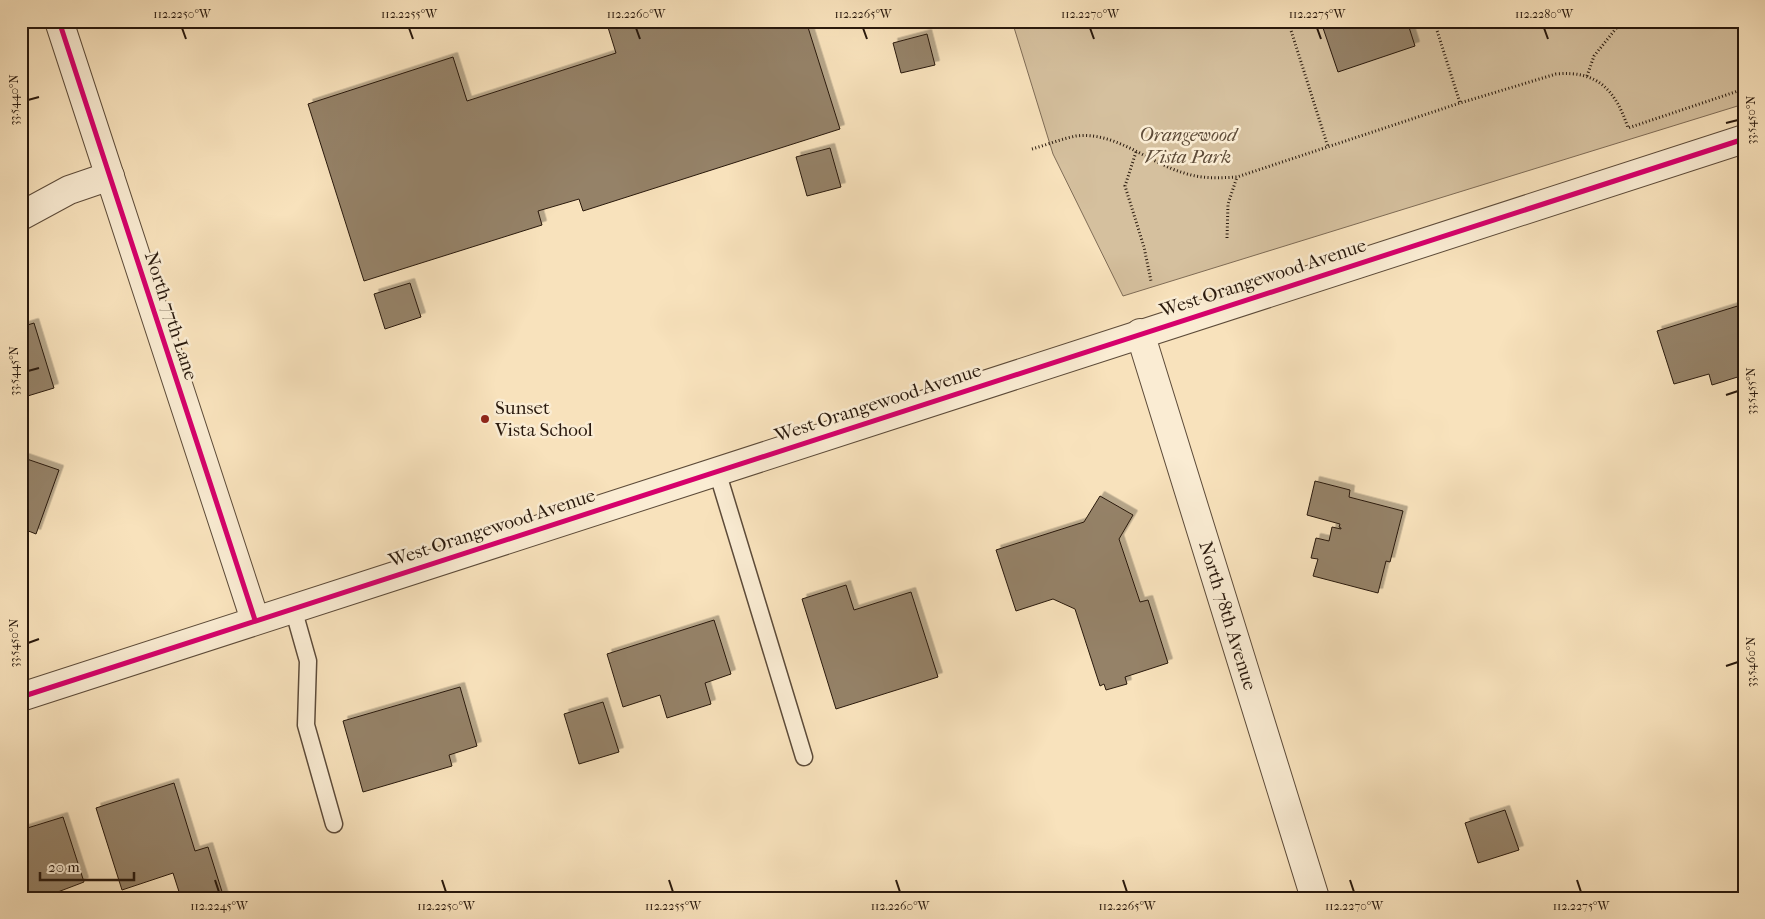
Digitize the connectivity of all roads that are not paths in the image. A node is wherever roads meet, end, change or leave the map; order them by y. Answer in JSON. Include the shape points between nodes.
{"nodes":[{"id":1,"x":59,"y":21,"type":"edge"},
{"id":2,"x":1744,"y":139,"type":"edge"},
{"id":3,"x":110,"y":176,"type":"junction"},
{"id":4,"x":21,"y":216,"type":"edge"},
{"id":5,"x":1140,"y":333,"type":"junction"},
{"id":6,"x":717,"y":471,"type":"junction"},
{"id":7,"x":294,"y":608,"type":"junction"},
{"id":8,"x":255,"y":620,"type":"junction"},
{"id":9,"x":21,"y":697,"type":"edge"},
{"id":10,"x":804,"y":757,"type":"dead end"},
{"id":11,"x":334,"y":824,"type":"dead end"},
{"id":12,"x":1316,"y":898,"type":"edge"}],
"edges":[{"from":1,"to":3,"type":"street","name":"North 77th Lane"},
{"from":2,"to":5,"type":"street","name":"West Orangewood Avenue"},
{"from":3,"to":4,"type":"street","via":[[69,190]]},
{"from":3,"to":8,"type":"street","name":"North 77th Lane"},
{"from":5,"to":6,"type":"street","name":"West Orangewood Avenue"},
{"from":5,"to":12,"type":"street","name":"North 78th Avenue"},
{"from":6,"to":7,"type":"street","name":"West Orangewood Avenue"},
{"from":6,"to":10,"type":"lane"},
{"from":7,"to":8,"type":"street","name":"West Orangewood Avenue"},
{"from":7,"to":11,"type":"lane","via":[[308,661],[306,725]]},
{"from":8,"to":9,"type":"street","name":"West Orangewood Avenue"}]}
